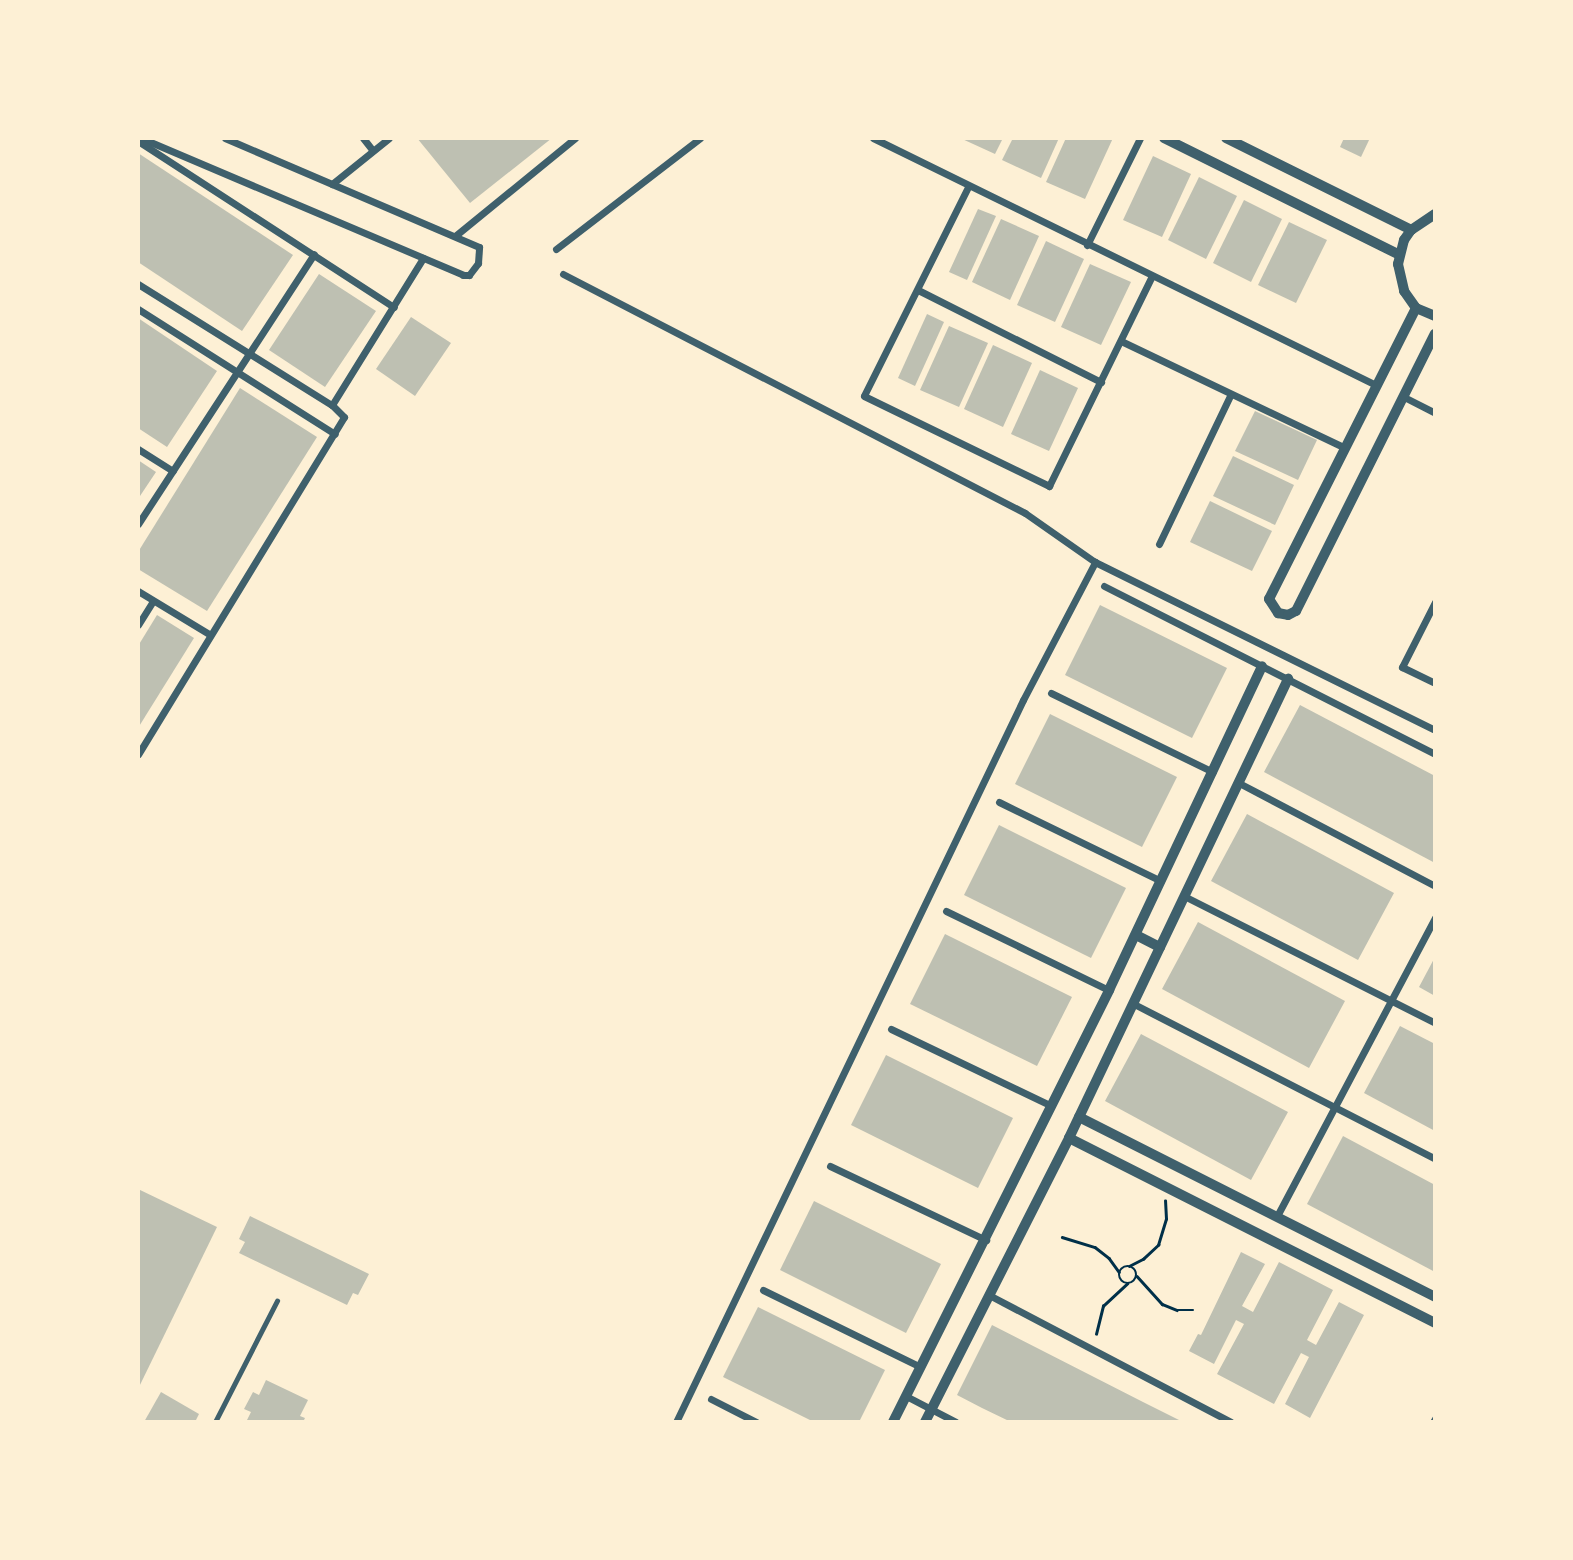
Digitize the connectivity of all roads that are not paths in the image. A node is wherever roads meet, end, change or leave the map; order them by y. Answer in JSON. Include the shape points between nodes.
{"nodes":[{"id":1,"x":225,"y":138,"type":"edge"},
{"id":2,"x":363,"y":138,"type":"edge"},
{"id":3,"x":389,"y":138,"type":"edge"},
{"id":4,"x":575,"y":138,"type":"edge"},
{"id":5,"x":700,"y":138,"type":"edge"},
{"id":6,"x":873,"y":138,"type":"edge"},
{"id":7,"x":1140,"y":138,"type":"edge"},
{"id":8,"x":1164,"y":138,"type":"edge"},
{"id":9,"x":1226,"y":138,"type":"edge"},
{"id":10,"x":140,"y":140,"type":"edge"},
{"id":11,"x":373,"y":151,"type":"junction"},
{"id":12,"x":332,"y":184,"type":"junction"},
{"id":13,"x":968,"y":187,"type":"junction"},
{"id":14,"x":1435,"y":214,"type":"edge"},
{"id":15,"x":1411,"y":230,"type":"junction"},
{"id":16,"x":455,"y":236,"type":"junction"},
{"id":17,"x":1087,"y":245,"type":"junction"},
{"id":18,"x":556,"y":249,"type":"dead end"},
{"id":19,"x":314,"y":254,"type":"junction"},
{"id":20,"x":1398,"y":254,"type":"junction"},
{"id":21,"x":423,"y":258,"type":"junction"},
{"id":22,"x":563,"y":274,"type":"dead end"},
{"id":23,"x":1152,"y":276,"type":"junction"},
{"id":24,"x":138,"y":284,"type":"edge"},
{"id":25,"x":918,"y":289,"type":"junction"},
{"id":26,"x":394,"y":307,"type":"junction"},
{"id":27,"x":1416,"y":308,"type":"junction"},
{"id":28,"x":138,"y":309,"type":"edge"},
{"id":29,"x":1435,"y":316,"type":"edge"},
{"id":30,"x":1435,"y":334,"type":"edge"},
{"id":31,"x":1121,"y":341,"type":"junction"},
{"id":32,"x":249,"y":355,"type":"junction"},
{"id":33,"x":237,"y":371,"type":"junction"},
{"id":34,"x":1101,"y":382,"type":"junction"},
{"id":35,"x":1376,"y":385,"type":"junction"},
{"id":36,"x":1231,"y":394,"type":"junction"},
{"id":37,"x":1404,"y":397,"type":"junction"},
{"id":38,"x":332,"y":405,"type":"junction"},
{"id":39,"x":1435,"y":412,"type":"edge"},
{"id":40,"x":335,"y":434,"type":"junction"},
{"id":41,"x":1345,"y":448,"type":"junction"},
{"id":42,"x":138,"y":449,"type":"edge"},
{"id":43,"x":173,"y":471,"type":"junction"},
{"id":44,"x":138,"y":524,"type":"edge"},
{"id":45,"x":1159,"y":544,"type":"dead end"},
{"id":46,"x":1095,"y":562,"type":"junction"},
{"id":47,"x":1104,"y":586,"type":"dead end"},
{"id":48,"x":138,"y":591,"type":"edge"},
{"id":49,"x":153,"y":601,"type":"junction"},
{"id":50,"x":1435,"y":602,"type":"edge"},
{"id":51,"x":138,"y":625,"type":"edge"},
{"id":52,"x":209,"y":634,"type":"junction"},
{"id":53,"x":1262,"y":666,"type":"junction"},
{"id":54,"x":1288,"y":679,"type":"junction"},
{"id":55,"x":1435,"y":683,"type":"edge"},
{"id":56,"x":1051,"y":693,"type":"dead end"},
{"id":57,"x":1435,"y":730,"type":"edge"},
{"id":58,"x":138,"y":754,"type":"edge"},
{"id":59,"x":1435,"y":754,"type":"edge"},
{"id":60,"x":1213,"y":772,"type":"junction"},
{"id":61,"x":1239,"y":783,"type":"junction"},
{"id":62,"x":999,"y":802,"type":"dead end"},
{"id":63,"x":1161,"y":881,"type":"junction"},
{"id":64,"x":1435,"y":886,"type":"edge"},
{"id":65,"x":1184,"y":896,"type":"junction"},
{"id":66,"x":946,"y":911,"type":"dead end"},
{"id":67,"x":1435,"y":916,"type":"edge"},
{"id":68,"x":1136,"y":935,"type":"junction"},
{"id":69,"x":1160,"y":947,"type":"junction"},
{"id":70,"x":1109,"y":990,"type":"junction"},
{"id":71,"x":1391,"y":1000,"type":"junction"},
{"id":72,"x":1134,"y":1004,"type":"junction"},
{"id":73,"x":1435,"y":1023,"type":"edge"},
{"id":74,"x":891,"y":1029,"type":"dead end"},
{"id":75,"x":1052,"y":1106,"type":"junction"},
{"id":76,"x":1335,"y":1107,"type":"junction"},
{"id":77,"x":1079,"y":1117,"type":"junction"},
{"id":78,"x":1069,"y":1138,"type":"junction"},
{"id":79,"x":1435,"y":1159,"type":"edge"},
{"id":80,"x":830,"y":1166,"type":"dead end"},
{"id":81,"x":1278,"y":1216,"type":"junction"},
{"id":82,"x":986,"y":1240,"type":"junction"},
{"id":83,"x":763,"y":1290,"type":"dead end"},
{"id":84,"x":989,"y":1295,"type":"junction"},
{"id":85,"x":1435,"y":1297,"type":"edge"},
{"id":86,"x":277,"y":1301,"type":"dead end"},
{"id":87,"x":1435,"y":1323,"type":"edge"},
{"id":88,"x":919,"y":1366,"type":"junction"},
{"id":89,"x":906,"y":1396,"type":"junction"},
{"id":90,"x":711,"y":1399,"type":"dead end"},
{"id":91,"x":931,"y":1409,"type":"junction"},
{"id":92,"x":1435,"y":1417,"type":"edge"},
{"id":93,"x":215,"y":1422,"type":"edge"},
{"id":94,"x":676,"y":1422,"type":"edge"},
{"id":95,"x":755,"y":1422,"type":"edge"},
{"id":96,"x":893,"y":1422,"type":"edge"},
{"id":97,"x":925,"y":1422,"type":"edge"},
{"id":98,"x":956,"y":1422,"type":"edge"},
{"id":99,"x":1231,"y":1422,"type":"edge"},
{"id":100,"x":1432,"y":1422,"type":"edge"}],
"edges":[{"from":1,"to":12,"type":"street"},
{"from":2,"to":11,"type":"street"},
{"from":3,"to":11,"type":"street"},
{"from":4,"to":16,"type":"street"},
{"from":5,"to":18,"type":"street"},
{"from":6,"to":13,"type":"street"},
{"from":7,"to":17,"type":"street"},
{"from":8,"to":20,"type":"street"},
{"from":9,"to":15,"type":"street"},
{"from":10,"to":19,"type":"street"},
{"from":10,"to":21,"type":"street"},
{"from":11,"to":12,"type":"street"},
{"from":12,"to":16,"type":"street"},
{"from":13,"to":17,"type":"street"},
{"from":13,"to":25,"type":"street"},
{"from":14,"to":15,"type":"street"},
{"from":15,"to":20,"type":"street"},
{"from":16,"to":21,"type":"street","via":[[480,247],[479,260],[469,275]]},
{"from":17,"to":23,"type":"street"},
{"from":19,"to":26,"type":"street"},
{"from":19,"to":32,"type":"street"},
{"from":20,"to":27,"type":"street","via":[[1399,278]]},
{"from":21,"to":26,"type":"street"},
{"from":22,"to":46,"type":"street","via":[[1025,513]]},
{"from":23,"to":31,"type":"street"},
{"from":23,"to":35,"type":"street"},
{"from":24,"to":32,"type":"street"},
{"from":25,"to":34,"type":"street"},
{"from":25,"to":34,"type":"street","via":[[864,396],[1049,486]]},
{"from":26,"to":38,"type":"street"},
{"from":27,"to":29,"type":"street"},
{"from":27,"to":35,"type":"street"},
{"from":28,"to":33,"type":"street"},
{"from":30,"to":37,"type":"street"},
{"from":31,"to":34,"type":"street"},
{"from":31,"to":36,"type":"street"},
{"from":32,"to":33,"type":"street"},
{"from":32,"to":38,"type":"street"},
{"from":33,"to":40,"type":"street"},
{"from":33,"to":43,"type":"street"},
{"from":35,"to":41,"type":"street"},
{"from":36,"to":41,"type":"street"},
{"from":36,"to":45,"type":"street"},
{"from":37,"to":39,"type":"street"},
{"from":37,"to":41,"type":"street","via":[[1296,611],[1278,613],[1269,599]]},
{"from":38,"to":40,"type":"street","via":[[343,415]]},
{"from":40,"to":52,"type":"street"},
{"from":42,"to":43,"type":"street"},
{"from":43,"to":44,"type":"street"},
{"from":46,"to":57,"type":"street"},
{"from":46,"to":94,"type":"street","via":[[1018,712]]},
{"from":47,"to":53,"type":"street"},
{"from":48,"to":49,"type":"street"},
{"from":49,"to":51,"type":"street"},
{"from":49,"to":52,"type":"street"},
{"from":50,"to":55,"type":"street","via":[[1402,667]]},
{"from":52,"to":58,"type":"street"},
{"from":53,"to":54,"type":"street"},
{"from":53,"to":60,"type":"street"},
{"from":54,"to":59,"type":"street"},
{"from":54,"to":61,"type":"street"},
{"from":56,"to":60,"type":"street"},
{"from":60,"to":63,"type":"street"},
{"from":61,"to":64,"type":"street"},
{"from":61,"to":65,"type":"street"},
{"from":62,"to":63,"type":"street"},
{"from":63,"to":68,"type":"street"},
{"from":65,"to":69,"type":"street"},
{"from":65,"to":71,"type":"street"},
{"from":66,"to":70,"type":"street"},
{"from":67,"to":71,"type":"street"},
{"from":68,"to":69,"type":"street"},
{"from":68,"to":70,"type":"street"},
{"from":69,"to":72,"type":"street"},
{"from":70,"to":75,"type":"street"},
{"from":71,"to":73,"type":"street"},
{"from":71,"to":76,"type":"street"},
{"from":72,"to":76,"type":"street"},
{"from":72,"to":77,"type":"street"},
{"from":74,"to":75,"type":"street"},
{"from":75,"to":82,"type":"street"},
{"from":76,"to":79,"type":"street"},
{"from":76,"to":81,"type":"street"},
{"from":77,"to":78,"type":"street"},
{"from":77,"to":81,"type":"street"},
{"from":78,"to":84,"type":"street"},
{"from":78,"to":87,"type":"street"},
{"from":80,"to":82,"type":"street"},
{"from":81,"to":85,"type":"street"},
{"from":82,"to":88,"type":"street"},
{"from":83,"to":88,"type":"street"},
{"from":84,"to":91,"type":"street"},
{"from":84,"to":99,"type":"street"},
{"from":86,"to":93,"type":"lane"},
{"from":88,"to":89,"type":"street"},
{"from":89,"to":91,"type":"street"},
{"from":89,"to":96,"type":"street"},
{"from":90,"to":95,"type":"street"},
{"from":91,"to":97,"type":"street"},
{"from":91,"to":98,"type":"street"},
{"from":92,"to":100,"type":"lane"}]}
